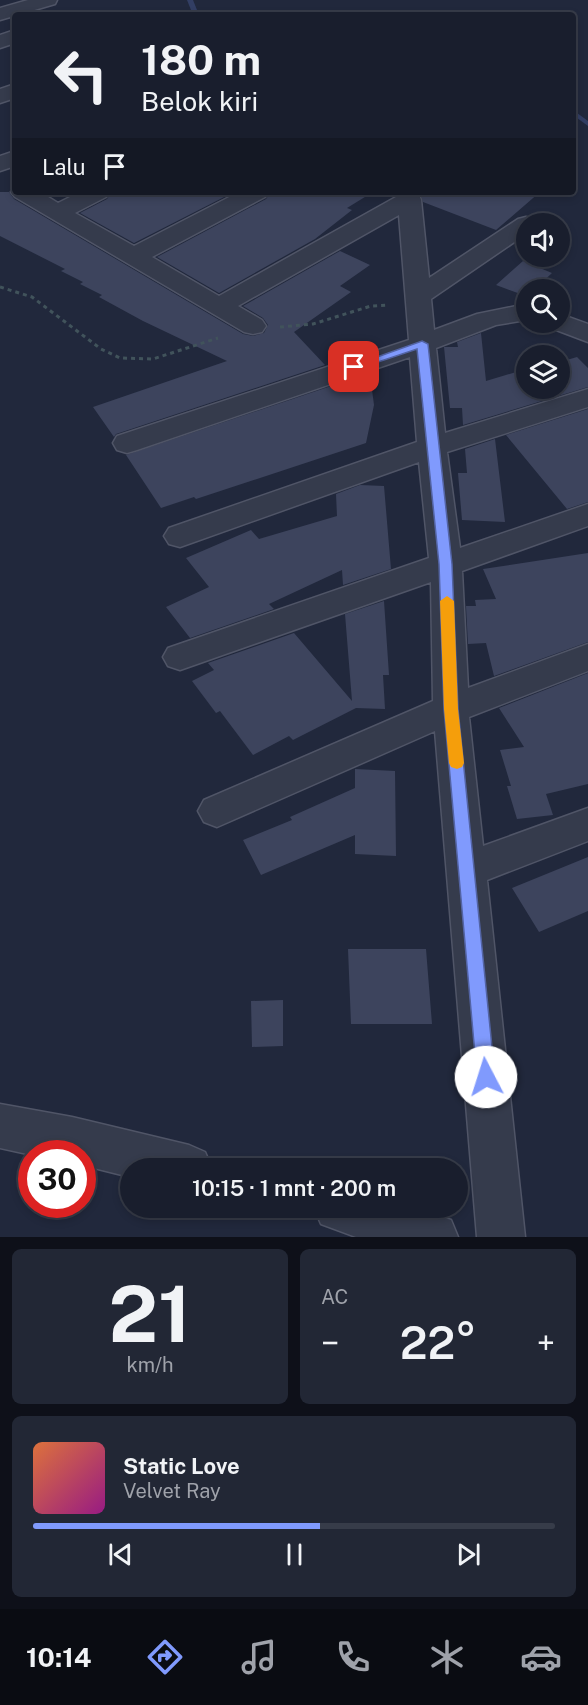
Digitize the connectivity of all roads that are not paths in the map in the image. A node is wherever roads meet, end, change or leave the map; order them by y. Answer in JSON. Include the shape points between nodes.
{"nodes":[{"id":1,"x":49,"y":0,"type":"edge"},
{"id":2,"x":58,"y":12,"type":"edge"},
{"id":3,"x":0,"y":14,"type":"edge"},
{"id":4,"x":28,"y":195,"type":"edge"},
{"id":5,"x":92,"y":195,"type":"edge"},
{"id":6,"x":251,"y":195,"type":"edge"},
{"id":7,"x":408,"y":196,"type":"edge"},
{"id":8,"x":58,"y":212,"type":"junction"},
{"id":9,"x":516,"y":232,"type":"edge"},
{"id":10,"x":134,"y":256,"type":"junction"},
{"id":11,"x":419,"y":302,"type":"junction"},
{"id":12,"x":220,"y":306,"type":"junction"},
{"id":13,"x":516,"y":313,"type":"edge"},
{"id":14,"x":253,"y":326,"type":"road end"},
{"id":15,"x":570,"y":326,"type":"edge"},
{"id":16,"x":588,"y":334,"type":"edge"},
{"id":17,"x":422,"y":344,"type":"junction"},
{"id":18,"x":588,"y":398,"type":"edge"},
{"id":19,"x":127,"y":443,"type":"dead end"},
{"id":20,"x":432,"y":447,"type":"junction"},
{"id":21,"x":588,"y":515,"type":"edge"},
{"id":22,"x":180,"y":536,"type":"dead end"},
{"id":23,"x":446,"y":564,"type":"junction"},
{"id":24,"x":180,"y":657,"type":"dead end"},
{"id":25,"x":588,"y":657,"type":"edge"},
{"id":26,"x":451,"y":709,"type":"junction"},
{"id":27,"x":217,"y":812,"type":"dead end"},
{"id":28,"x":588,"y":824,"type":"edge"},
{"id":29,"x":466,"y":870,"type":"junction"},
{"id":30,"x":0,"y":1126,"type":"edge"},
{"id":31,"x":147,"y":1158,"type":"edge"},
{"id":32,"x":370,"y":1218,"type":"edge"},
{"id":33,"x":434,"y":1237,"type":"edge"},
{"id":34,"x":501,"y":1237,"type":"edge"}],
"edges":[{"from":1,"to":2,"type":"street"},
{"from":1,"to":3,"type":"street"},
{"from":4,"to":8,"type":"street"},
{"from":5,"to":8,"type":"street"},
{"from":6,"to":10,"type":"street"},
{"from":7,"to":11,"type":"street"},
{"from":7,"to":12,"type":"street"},
{"from":8,"to":10,"type":"street"},
{"from":9,"to":11,"type":"street"},
{"from":10,"to":12,"type":"street"},
{"from":11,"to":17,"type":"street"},
{"from":12,"to":14,"type":"street"},
{"from":13,"to":17,"type":"street"},
{"from":15,"to":16,"type":"street"},
{"from":17,"to":19,"type":"street"},
{"from":17,"to":20,"type":"street"},
{"from":18,"to":20,"type":"street"},
{"from":20,"to":22,"type":"street"},
{"from":20,"to":23,"type":"street"},
{"from":21,"to":23,"type":"street"},
{"from":23,"to":24,"type":"street"},
{"from":23,"to":26,"type":"street"},
{"from":25,"to":26,"type":"street"},
{"from":26,"to":27,"type":"street"},
{"from":26,"to":29,"type":"street"},
{"from":28,"to":29,"type":"street"},
{"from":29,"to":34,"type":"street"},
{"from":30,"to":31,"type":"street"},
{"from":32,"to":33,"type":"street"}]}
